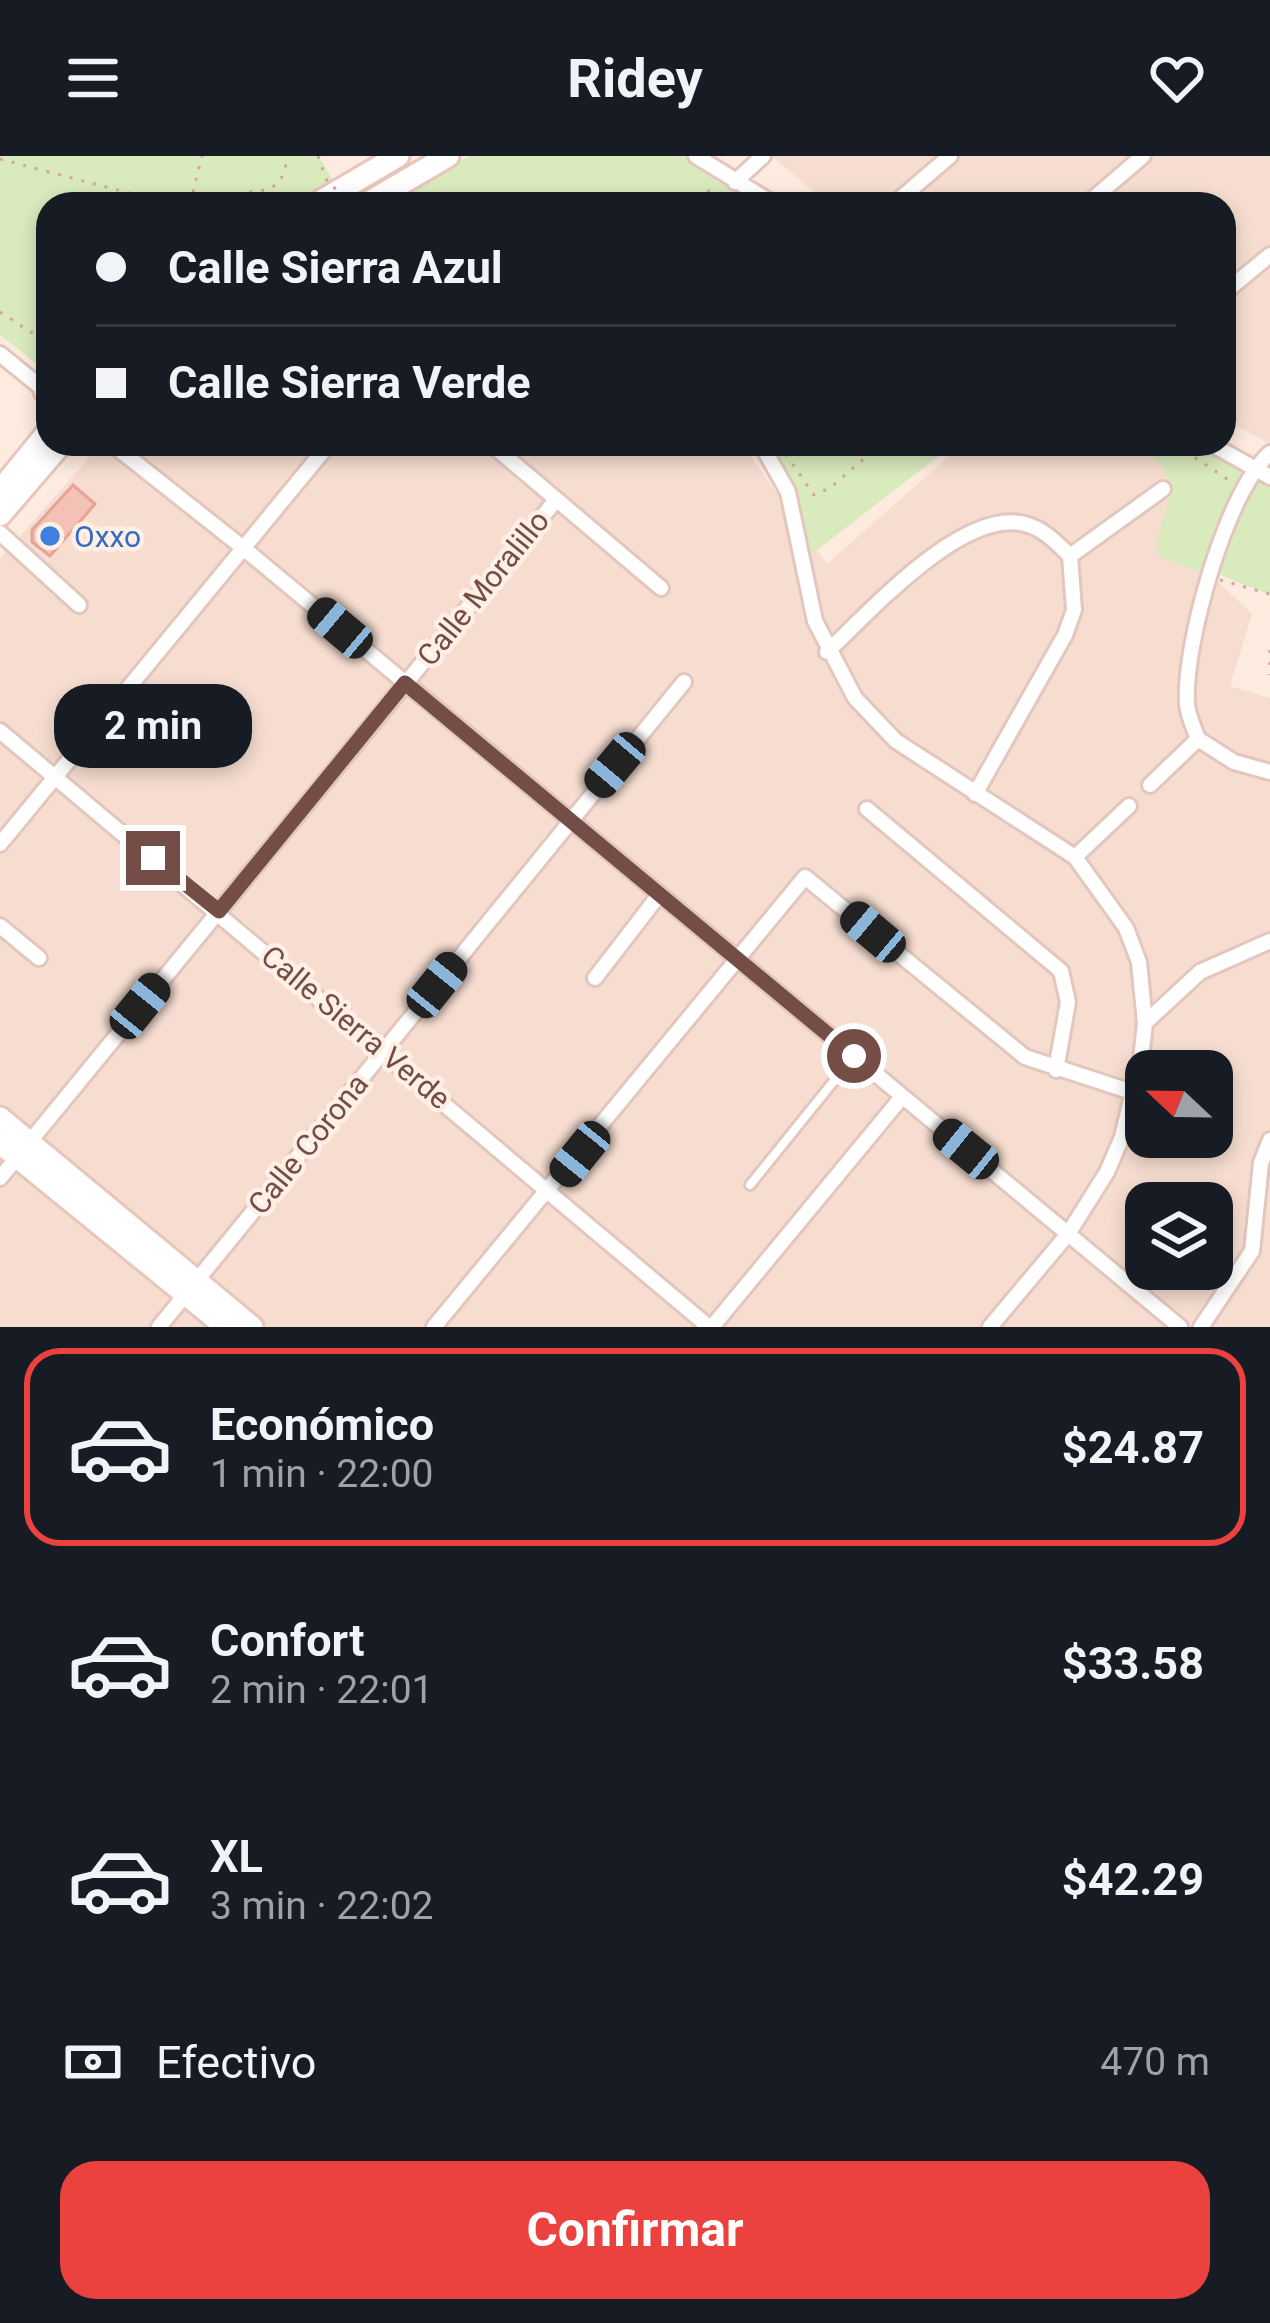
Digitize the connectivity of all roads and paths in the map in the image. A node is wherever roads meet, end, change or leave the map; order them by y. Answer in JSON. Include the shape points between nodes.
{"nodes":[{"id":1,"x":202,"y":156,"type":"edge"},
{"id":2,"x":287,"y":156,"type":"edge"},
{"id":3,"x":318,"y":156,"type":"edge"},
{"id":4,"x":398,"y":156,"type":"edge"},
{"id":5,"x":448,"y":156,"type":"edge"},
{"id":6,"x":696,"y":156,"type":"edge"},
{"id":7,"x":763,"y":156,"type":"edge"},
{"id":8,"x":950,"y":156,"type":"edge"},
{"id":9,"x":1144,"y":156,"type":"edge"},
{"id":10,"x":0,"y":159,"type":"edge"},
{"id":11,"x":713,"y":175,"type":"dead end"},
{"id":12,"x":735,"y":182,"type":"junction"},
{"id":13,"x":125,"y":192,"type":"edge"},
{"id":14,"x":193,"y":192,"type":"edge"},
{"id":15,"x":258,"y":192,"type":"edge"},
{"id":16,"x":336,"y":192,"type":"edge"},
{"id":17,"x":342,"y":192,"type":"edge"},
{"id":18,"x":385,"y":192,"type":"edge"},
{"id":19,"x":708,"y":192,"type":"edge"},
{"id":20,"x":753,"y":192,"type":"edge"},
{"id":21,"x":908,"y":192,"type":"edge"},
{"id":22,"x":1101,"y":192,"type":"edge"},
{"id":23,"x":1270,"y":255,"type":"edge"},
{"id":24,"x":1236,"y":283,"type":"edge"},
{"id":25,"x":0,"y":312,"type":"edge"},
{"id":26,"x":36,"y":335,"type":"edge"},
{"id":27,"x":0,"y":354,"type":"edge"},
{"id":28,"x":36,"y":383,"type":"edge"},
{"id":29,"x":36,"y":447,"type":"edge"},
{"id":30,"x":1270,"y":453,"type":"edge"},
{"id":31,"x":51,"y":456,"type":"edge"},
{"id":32,"x":127,"y":456,"type":"edge"},
{"id":33,"x":319,"y":456,"type":"edge"},
{"id":34,"x":504,"y":456,"type":"edge"},
{"id":35,"x":768,"y":456,"type":"edge"},
{"id":36,"x":787,"y":456,"type":"edge"},
{"id":37,"x":867,"y":456,"type":"edge"},
{"id":38,"x":1193,"y":456,"type":"edge"},
{"id":39,"x":1232,"y":456,"type":"edge"},
{"id":40,"x":1254,"y":469,"type":"junction"},
{"id":41,"x":1270,"y":477,"type":"edge"},
{"id":42,"x":1234,"y":484,"type":"dead end"},
{"id":43,"x":1163,"y":489,"type":"dead end"},
{"id":44,"x":0,"y":491,"type":"edge"},
{"id":45,"x":556,"y":500,"type":"junction"},
{"id":46,"x":0,"y":515,"type":"edge"},
{"id":47,"x":0,"y":533,"type":"edge"},
{"id":48,"x":242,"y":547,"type":"junction"},
{"id":49,"x":1070,"y":556,"type":"junction"},
{"id":50,"x":1219,"y":580,"type":"dead end"},
{"id":51,"x":661,"y":588,"type":"dead end"},
{"id":52,"x":1270,"y":594,"type":"edge"},
{"id":53,"x":80,"y":604,"type":"dead end"},
{"id":54,"x":1270,"y":650,"type":"edge"},
{"id":55,"x":827,"y":652,"type":"junction"},
{"id":56,"x":1270,"y":675,"type":"edge"},
{"id":57,"x":684,"y":682,"type":"dead end"},
{"id":58,"x":405,"y":683,"type":"junction"},
{"id":59,"x":0,"y":731,"type":"edge"},
{"id":60,"x":1198,"y":739,"type":"junction"},
{"id":61,"x":1270,"y":772,"type":"edge"},
{"id":62,"x":54,"y":778,"type":"junction"},
{"id":63,"x":1150,"y":785,"type":"dead end"},
{"id":64,"x":975,"y":794,"type":"junction"},
{"id":65,"x":1129,"y":806,"type":"dead end"},
{"id":66,"x":867,"y":809,"type":"dead end"},
{"id":67,"x":569,"y":821,"type":"junction"},
{"id":68,"x":0,"y":844,"type":"edge"},
{"id":69,"x":1075,"y":857,"type":"junction"},
{"id":70,"x":659,"y":895,"type":"junction"},
{"id":71,"x":219,"y":911,"type":"junction"},
{"id":72,"x":0,"y":926,"type":"edge"},
{"id":73,"x":1270,"y":941,"type":"edge"},
{"id":74,"x":40,"y":958,"type":"dead end"},
{"id":75,"x":738,"y":962,"type":"junction"},
{"id":76,"x":595,"y":978,"type":"dead end"},
{"id":77,"x":1145,"y":1023,"type":"junction"},
{"id":78,"x":1142,"y":1050,"type":"edge"},
{"id":79,"x":384,"y":1051,"type":"junction"},
{"id":80,"x":854,"y":1056,"type":"junction"},
{"id":81,"x":1056,"y":1070,"type":"junction"},
{"id":82,"x":1125,"y":1090,"type":"edge"},
{"id":83,"x":902,"y":1096,"type":"junction"},
{"id":84,"x":0,"y":1118,"type":"edge"},
{"id":85,"x":1125,"y":1123,"type":"edge"},
{"id":86,"x":1270,"y":1140,"type":"edge"},
{"id":87,"x":15,"y":1147,"type":"edge"},
{"id":88,"x":0,"y":1178,"type":"edge"},
{"id":89,"x":750,"y":1185,"type":"dead end"},
{"id":90,"x":550,"y":1191,"type":"junction"},
{"id":91,"x":1068,"y":1234,"type":"junction"},
{"id":92,"x":191,"y":1288,"type":"junction"},
{"id":93,"x":159,"y":1327,"type":"edge"},
{"id":94,"x":226,"y":1327,"type":"edge"},
{"id":95,"x":252,"y":1327,"type":"edge"},
{"id":96,"x":434,"y":1327,"type":"edge"},
{"id":97,"x":711,"y":1327,"type":"edge"},
{"id":98,"x":990,"y":1327,"type":"edge"},
{"id":99,"x":1180,"y":1327,"type":"edge"},
{"id":100,"x":1201,"y":1327,"type":"edge"}],
"edges":[{"from":1,"to":14,"type":"path"},
{"from":2,"to":15,"type":"path","via":[[278,184]]},
{"from":3,"to":17,"type":"path","bridge":true,"via":[[328,184]]},
{"from":4,"to":16,"type":"street"},
{"from":5,"to":18,"type":"street"},
{"from":6,"to":12,"type":"street"},
{"from":7,"to":12,"type":"street"},
{"from":8,"to":21,"type":"street"},
{"from":9,"to":22,"type":"street"},
{"from":10,"to":13,"type":"path"},
{"from":11,"to":19,"type":"path"},
{"from":12,"to":20,"type":"street"},
{"from":23,"to":24,"type":"street"},
{"from":25,"to":26,"type":"path"},
{"from":27,"to":28,"type":"street"},
{"from":29,"to":44,"type":"street"},
{"from":30,"to":40,"type":"street"},
{"from":31,"to":46,"type":"street"},
{"from":32,"to":48,"type":"street"},
{"from":33,"to":48,"type":"street"},
{"from":34,"to":45,"type":"street"},
{"from":35,"to":55,"type":"street","via":[[788,492],[807,596]]},
{"from":36,"to":37,"type":"path","via":[[814,495]]},
{"from":38,"to":42,"type":"path"},
{"from":39,"to":40,"type":"street"},
{"from":40,"to":41,"type":"street"},
{"from":40,"to":60,"type":"street","via":[[1209,570],[1187,700]]},
{"from":43,"to":49,"type":"street"},
{"from":45,"to":51,"type":"street"},
{"from":45,"to":58,"type":"street","name":"Calle Moralillo"},
{"from":47,"to":53,"type":"street"},
{"from":48,"to":58,"type":"street"},
{"from":48,"to":62,"type":"street"},
{"from":49,"to":55,"type":"street","via":[[1023,524],[981,528],[914,572]]},
{"from":49,"to":64,"type":"street","via":[[1074,610],[1065,635]]},
{"from":50,"to":52,"type":"path"},
{"from":54,"to":56,"type":"path"},
{"from":55,"to":64,"type":"street","via":[[876,724]]},
{"from":57,"to":67,"type":"street","name":"Calle Corona"},
{"from":58,"to":67,"type":"street"},
{"from":58,"to":71,"type":"street","name":"Calle Moralillo"},
{"from":59,"to":62,"type":"street","name":"Calle Sierra Verde"},
{"from":60,"to":61,"type":"street"},
{"from":60,"to":63,"type":"street"},
{"from":62,"to":68,"type":"street"},
{"from":62,"to":71,"type":"street","name":"Calle Sierra Verde"},
{"from":64,"to":69,"type":"street"},
{"from":65,"to":69,"type":"street"},
{"from":66,"to":81,"type":"street","via":[[1061,971],[1068,1001]]},
{"from":67,"to":70,"type":"street"},
{"from":67,"to":79,"type":"street","name":"Calle Corona"},
{"from":69,"to":77,"type":"street","via":[[1134,944]]},
{"from":70,"to":75,"type":"street"},
{"from":70,"to":76,"type":"street"},
{"from":71,"to":79,"type":"street","name":"Calle Sierra Verde"},
{"from":71,"to":87,"type":"street","name":"Calle Moralillo"},
{"from":72,"to":74,"type":"street"},
{"from":73,"to":77,"type":"street","via":[[1200,972]]},
{"from":75,"to":80,"type":"street"},
{"from":75,"to":81,"type":"street","via":[[805,877],[998,1039]]},
{"from":75,"to":90,"type":"street"},
{"from":77,"to":78,"type":"street"},
{"from":79,"to":90,"type":"street","name":"Calle Sierra Verde"},
{"from":79,"to":92,"type":"street","name":"Calle Corona"},
{"from":80,"to":83,"type":"street"},
{"from":80,"to":89,"type":"lane"},
{"from":81,"to":82,"type":"street"},
{"from":83,"to":91,"type":"street"},
{"from":83,"to":97,"type":"street"},
{"from":84,"to":87,"type":"street"},
{"from":85,"to":91,"type":"street","via":[[1107,1172]]},
{"from":86,"to":100,"type":"street","via":[[1252,1252]]},
{"from":87,"to":88,"type":"street","name":"Calle Moralillo"},
{"from":87,"to":92,"type":"street"},
{"from":90,"to":96,"type":"street"},
{"from":90,"to":97,"type":"street","name":"Calle Sierra Verde"},
{"from":91,"to":98,"type":"street"},
{"from":91,"to":99,"type":"street"},
{"from":92,"to":93,"type":"street","name":"Calle Corona"},
{"from":92,"to":94,"type":"street"},
{"from":92,"to":95,"type":"street"}]}
